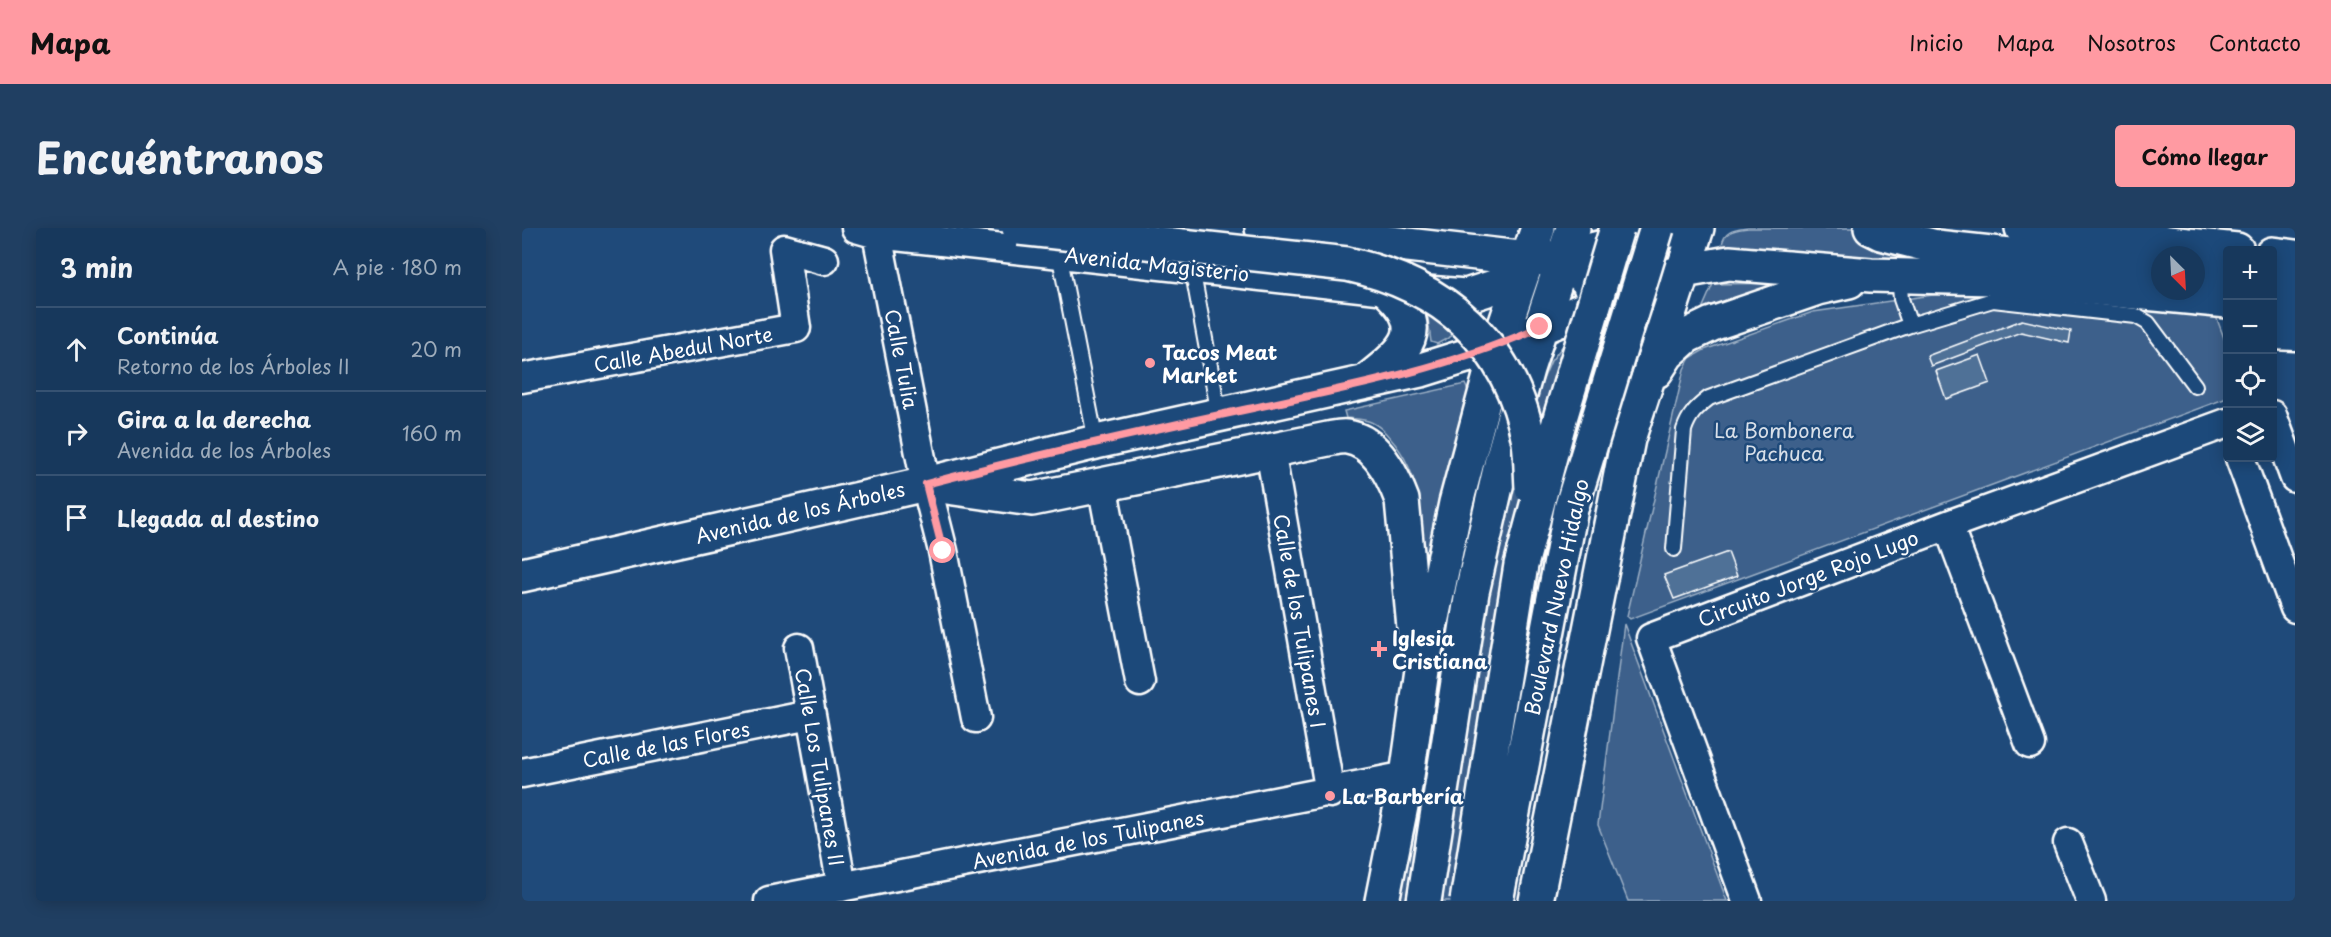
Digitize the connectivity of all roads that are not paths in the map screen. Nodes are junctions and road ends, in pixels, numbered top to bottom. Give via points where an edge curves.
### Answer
1 (1019, 228) edge
2 (1262, 228) edge
3 (1521, 228) edge
4 (1538, 228) edge
5 (1678, 228) edge
6 (1697, 228) edge
7 (1871, 228) edge
8 (2022, 228) edge
9 (867, 231) edge
10 (1636, 231) edge
11 (1568, 238) edge
12 (1440, 248) junction
13 (2223, 249) edge
14 (1059, 253) junction
15 (2277, 255) edge
16 (2295, 257) edge
17 (1528, 259) junction
18 (824, 260) dead end
19 (1192, 268) junction
20 (2151, 270) edge
21 (1683, 272) junction
22 (1885, 275) junction
23 (2205, 276) edge
24 (2223, 278) edge
25 (2277, 283) edge
26 (2295, 285) edge
27 (1387, 290) junction
28 (2223, 301) edge
29 (1597, 304) junction
30 (2277, 305) edge
31 (2295, 307) edge
32 (1911, 325) junction
33 (1540, 327) junction
34 (2277, 335) edge
35 (2295, 336) edge
36 (1498, 346) junction
37 (522, 378) edge
38 (1646, 384) junction
39 (1361, 385) junction
40 (2195, 386) dead end
41 (1219, 415) junction
42 (2223, 424) edge
43 (2277, 429) edge
44 (1628, 439) junction
45 (1096, 442) junction
46 (1270, 450) junction
47 (2241, 462) edge
48 (2295, 478) edge
49 (926, 484) junction
50 (1102, 484) junction
51 (1534, 513) junction
52 (1948, 525) junction
53 (1674, 549) dead end
54 (522, 575) edge
55 (2295, 608) edge
56 (799, 648) dead end
57 (1424, 656) junction
58 (1140, 682) dead end
59 (810, 715) junction
60 (976, 718) dead end
61 (2030, 744) dead end
62 (522, 773) edge
63 (1407, 776) junction
64 (1330, 793) junction
65 (2068, 843) dead end
66 (842, 887) junction
67 (769, 901) edge
68 (1382, 901) edge
69 (1424, 901) edge
70 (1467, 901) edge
71 (1496, 901) edge
72 (1536, 901) edge
73 (1747, 901) edge
74 (2091, 901) edge

1 - 51 main road, bridge via 1347,264 1417,287 1464,320 1484,339 1502,367 1529,443
2 - 12 main road
3 - 12 main road via 1496,242
4 - 17 main road
5 - 10 main road
6 - 21 main road, Boulevard Nuevo Hidalgo
7 - 20 main road via 1936,247
8 - 13 main road
9 - 14 street, Avenida Magisterio
9 - 49 street, Calle Tulia
10 - 11 main road
10 - 21 main road via 1643,251 1653,260
10 - 51 main road, Boulevard Nuevo Hidalgo, bridge via 1561,414
10 - 71 main road, Boulevard Nuevo Hidalgo, bridge via 1571,509
11 - 17 main road
11 - 29 main road
11 - 33 main road
12 - 17 main road
14 - 19 street, Avenida Magisterio
14 - 45 lane
15 - 16 main road
17 - 27 main road via 1503,284 1467,297
17 - 36 main road
18 - 37 street, Calle Abedul Norte via 784,249 796,328
19 - 27 street, Avenida Magisterio
19 - 41 lane
21 - 22 main road, Avenida de los Árboles via 1729,263
21 - 29 main road, Avenida de los Árboles
21 - 38 main road, Boulevard Nuevo Hidalgo
22 - 28 main road via 1991,278
22 - 32 lane via 1901,299
22 - 38 main road via 1818,288 1712,324 1687,336
23 - 24 main road
25 - 26 main road
27 - 39 main road via 1408,314 1406,344 1396,358
29 - 33 main road, Avenida de los Árboles
29 - 44 main road
30 - 31 main road
32 - 40 lane via 1993,300 2136,316 2148,323
32 - 53 lane via 1709,398 1695,409 1684,430
33 - 36 main road, Avenida de los Árboles
33 - 69 main road via 1502,460 1472,592
34 - 35 street
36 - 39 main road, Avenida de los Árboles
36 - 57 main road via 1456,503
38 - 44 main road, Boulevard Nuevo Hidalgo
39 - 41 main road, Avenida de los Árboles
41 - 45 main road, Avenida de los Árboles
42 - 52 street, Circuito Jorge Rojo Lugo
43 - 48 street
44 - 72 main road, Boulevard Nuevo Hidalgo
45 - 49 main road, Avenida de los Árboles
46 - 50 main road
46 - 57 main road via 1346,436 1373,450 1394,480 1402,500 1415,638
46 - 64 street, Calle de los Tulipanes I
47 - 55 street
49 - 50 main road via 1032,499
49 - 54 main road, Avenida de los Árboles
49 - 60 street, Calle Tulia
50 - 58 street
51 - 70 main road, Boulevard Nuevo Hidalgo, bridge via 1521,565
52 - 61 street
52 - 73 street, Circuito Jorge Rojo Lugo via 1651,639
56 - 59 street, Calle Los Tulipanes II
57 - 63 main road
59 - 62 street, Calle de las Flores
59 - 66 street, Calle Los Tulipanes II
63 - 64 street, Avenida de los Tulipanes
63 - 68 main road
64 - 66 street, Avenida de los Tulipanes
65 - 74 street
66 - 67 street, Avenida de los Tulipanes

